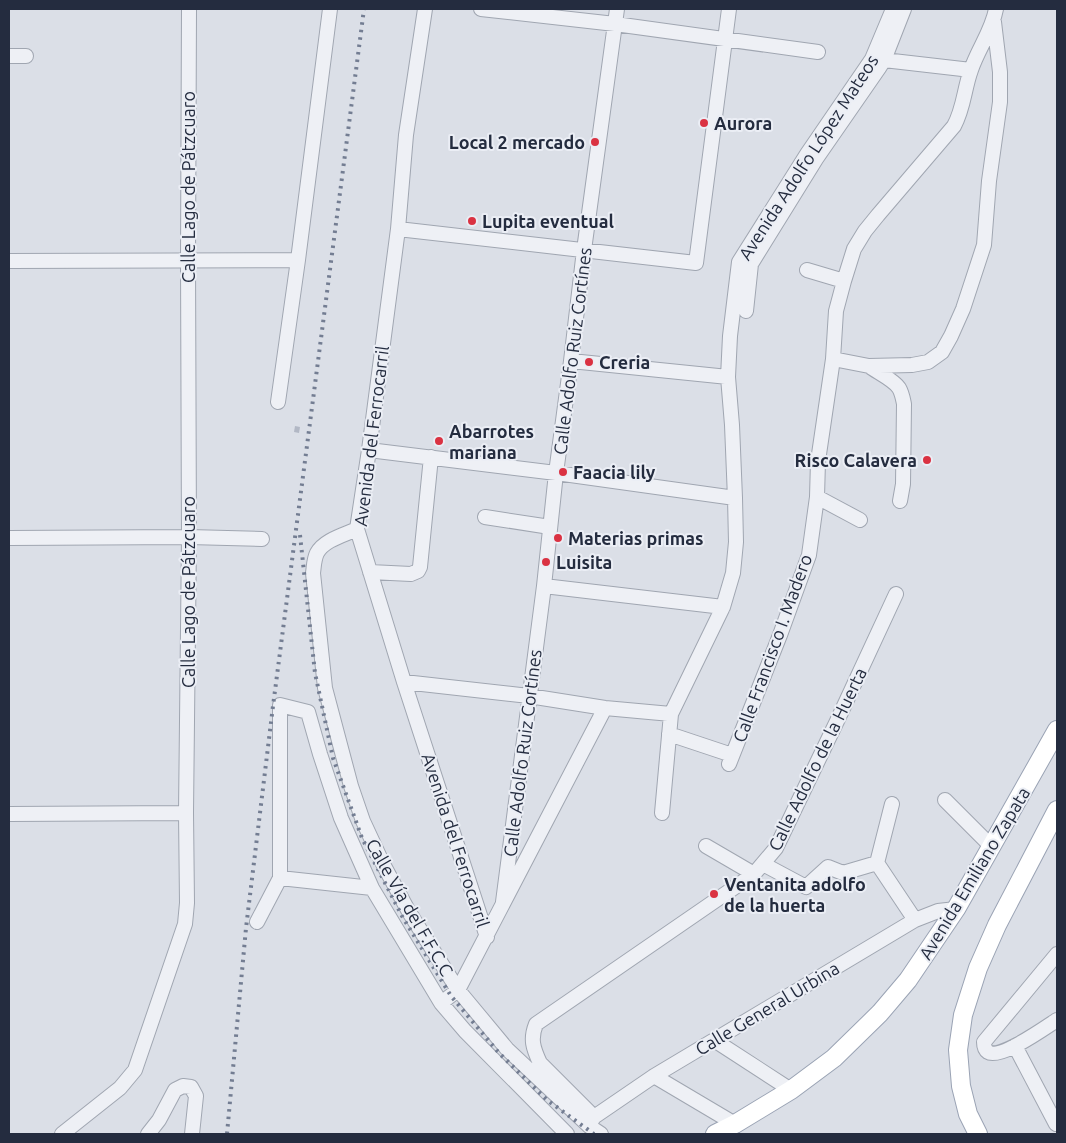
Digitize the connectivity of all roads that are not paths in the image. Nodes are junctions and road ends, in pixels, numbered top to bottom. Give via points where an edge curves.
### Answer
1 (189, 9) edge
2 (330, 9) edge
3 (425, 9) edge
4 (481, 9) edge
5 (617, 9) edge
6 (728, 9) edge
7 (893, 9) edge
8 (904, 9) edge
9 (1000, 9) edge
10 (995, 15) edge
11 (615, 24) junction
12 (725, 38) junction
13 (818, 52) dead end
14 (9, 56) edge
15 (26, 56) dead end
16 (884, 60) junction
17 (971, 70) junction
18 (997, 162) dead end
19 (398, 229) junction
20 (584, 250) junction
21 (298, 260) junction
22 (9, 261) edge
23 (188, 261) junction
24 (807, 270) dead end
25 (844, 281) junction
26 (746, 311) dead end
27 (833, 359) junction
28 (571, 361) junction
29 (869, 366) junction
30 (728, 376) junction
31 (278, 402) dead end
32 (369, 450) junction
33 (431, 457) junction
34 (556, 473) junction
35 (817, 497) junction
36 (735, 498) junction
37 (900, 501) dead end
38 (485, 517) dead end
39 (860, 520) dead end
40 (550, 527) junction
41 (357, 529) junction
42 (188, 536) junction
43 (9, 538) edge
44 (262, 539) dead end
45 (370, 572) junction
46 (544, 586) junction
47 (896, 594) dead end
48 (723, 607) junction
49 (404, 682) junction
50 (529, 696) junction
51 (606, 708) junction
52 (672, 714) junction
53 (1057, 730) edge
54 (669, 734) junction
55 (945, 800) dead end
56 (892, 804) dead end
57 (1057, 810) edge
58 (186, 813) junction
59 (662, 813) dead end
60 (9, 814) edge
61 (706, 846) dead end
62 (992, 847) junction
63 (877, 863) junction
64 (759, 869) junction
65 (280, 878) junction
66 (372, 888) junction
67 (503, 902) junction
68 (956, 910) junction
69 (915, 920) junction
70 (257, 922) dead end
71 (487, 937) junction
72 (1057, 954) edge
73 (458, 990) junction
74 (441, 1003) junction
75 (1057, 1020) edge
76 (714, 1040) junction
77 (1015, 1046) junction
78 (654, 1076) junction
79 (791, 1090) junction
80 (592, 1121) junction
81 (735, 1124) junction
82 (1056, 1124) dead end
83 (62, 1134) edge
84 (148, 1134) edge
85 (192, 1134) edge
86 (567, 1134) edge
87 (601, 1134) edge
88 (715, 1134) edge
89 (978, 1134) edge

1 - 23 street, Calle Lago de Pátzcuaro
2 - 21 street
3 - 19 street, Avenida del Ferrocarril via 406,135
4 - 11 street
5 - 11 street, Calle Adolfo Ruiz Cortínes
6 - 12 street
7 - 30 street, Avenida Adolfo López Mateos via 872,59 739,262
8 - 16 street
9 - 18 street via 1006,70
10 - 17 street, Calle Francisco I. Madero
10 - 29 street via 1000,102 984,245 963,309 942,352 928,362
11 - 12 street
11 - 20 street, Calle Adolfo Ruiz Cortínes
12 - 13 street
12 - 20 street via 696,263
14 - 15 street
16 - 17 street
16 - 26 street via 751,264
17 - 25 street, Calle Francisco I. Madero via 960,115 954,126 865,231 854,249
19 - 20 street
19 - 32 street, Avenida del Ferrocarril
20 - 28 street, Calle Adolfo Ruiz Cortínes
21 - 23 street
21 - 31 street
22 - 23 street
23 - 42 street, Calle Lago de Pátzcuaro
24 - 25 street
25 - 27 street, Calle Francisco I. Madero via 836,311
27 - 29 street
27 - 35 street, Calle Francisco I. Madero via 818,461
28 - 30 street
28 - 34 street, Calle Adolfo Ruiz Cortínes
29 - 37 street via 893,382 902,395 903,484
30 - 36 street, Avenida Adolfo López Mateos
32 - 33 street
32 - 41 street, Avenida del Ferrocarril
33 - 34 street
33 - 45 street via 420,567 411,574
34 - 36 street
34 - 40 street, Calle Adolfo Ruiz Cortínes
35 - 39 street
35 - 54 street, Calle Francisco I. Madero via 809,555 730,759
36 - 48 street, Avenida Adolfo López Mateos via 733,573
38 - 40 street
40 - 46 street, Calle Adolfo Ruiz Cortínes
41 - 45 street, Avenida del Ferrocarril
41 - 73 street, Calle Vía del F.F.C.C via 324,545 314,561 325,688 363,821 396,888
42 - 43 street
42 - 44 street
42 - 58 street, Calle Lago de Pátzcuaro
45 - 49 street, Avenida del Ferrocarril
46 - 48 street
46 - 50 street, Calle Adolfo Ruiz Cortínes
47 - 64 street, Calle Adolfo de la Huerta via 776,848
48 - 52 street, Avenida Adolfo López Mateos
49 - 50 street
49 - 71 street, Avenida del Ferrocarril
50 - 51 street
50 - 67 street, Calle Adolfo Ruiz Cortínes
51 - 52 street
51 - 67 street
52 - 54 street, Avenida Adolfo López Mateos
53 - 62 main road, Avenida Emiliano Zapata
54 - 59 street, Avenida Adolfo López Mateos
55 - 62 street
56 - 63 street
57 - 89 main road via 997,925 978,968 963,1015 958,1050 961,1086 968,1114
58 - 60 street
58 - 83 street, Calle Lago de Pátzcuaro via 185,924 135,1070 120,1088
61 - 64 street
62 - 68 main road, Avenida Emiliano Zapata
63 - 64 street via 843,873 828,867 806,887
63 - 69 street
64 - 80 street, Calle Adolfo de la Huerta via 536,1024 533,1044 540,1062
65 - 66 street
65 - 66 street, Calle Vía del F.F.C.C via 280,705 308,712 341,818
65 - 70 street
66 - 74 street, Calle Vía del F.F.C.C
67 - 71 street
68 - 69 street, Calle General Urbina via 938,911
68 - 79 main road, Avenida Emiliano Zapata via 908,980 880,1013 834,1058
69 - 76 street, Calle General Urbina
71 - 73 street
72 - 77 street via 984,1042 986,1051 994,1054
73 - 74 street
73 - 80 street, Calle Vía del F.F.C.C via 507,1049
74 - 86 street, Calle Vía del F.F.C.C
75 - 77 street
76 - 78 street, Calle General Urbina
76 - 79 street
77 - 82 street
78 - 80 street, Calle General Urbina
78 - 81 street
79 - 81 main road, Avenida Emiliano Zapata
80 - 87 street, Calle Vía del F.F.C.C
81 - 88 main road, Avenida Emiliano Zapata
84 - 85 street via 175,1090 183,1086 191,1087 196,1096

